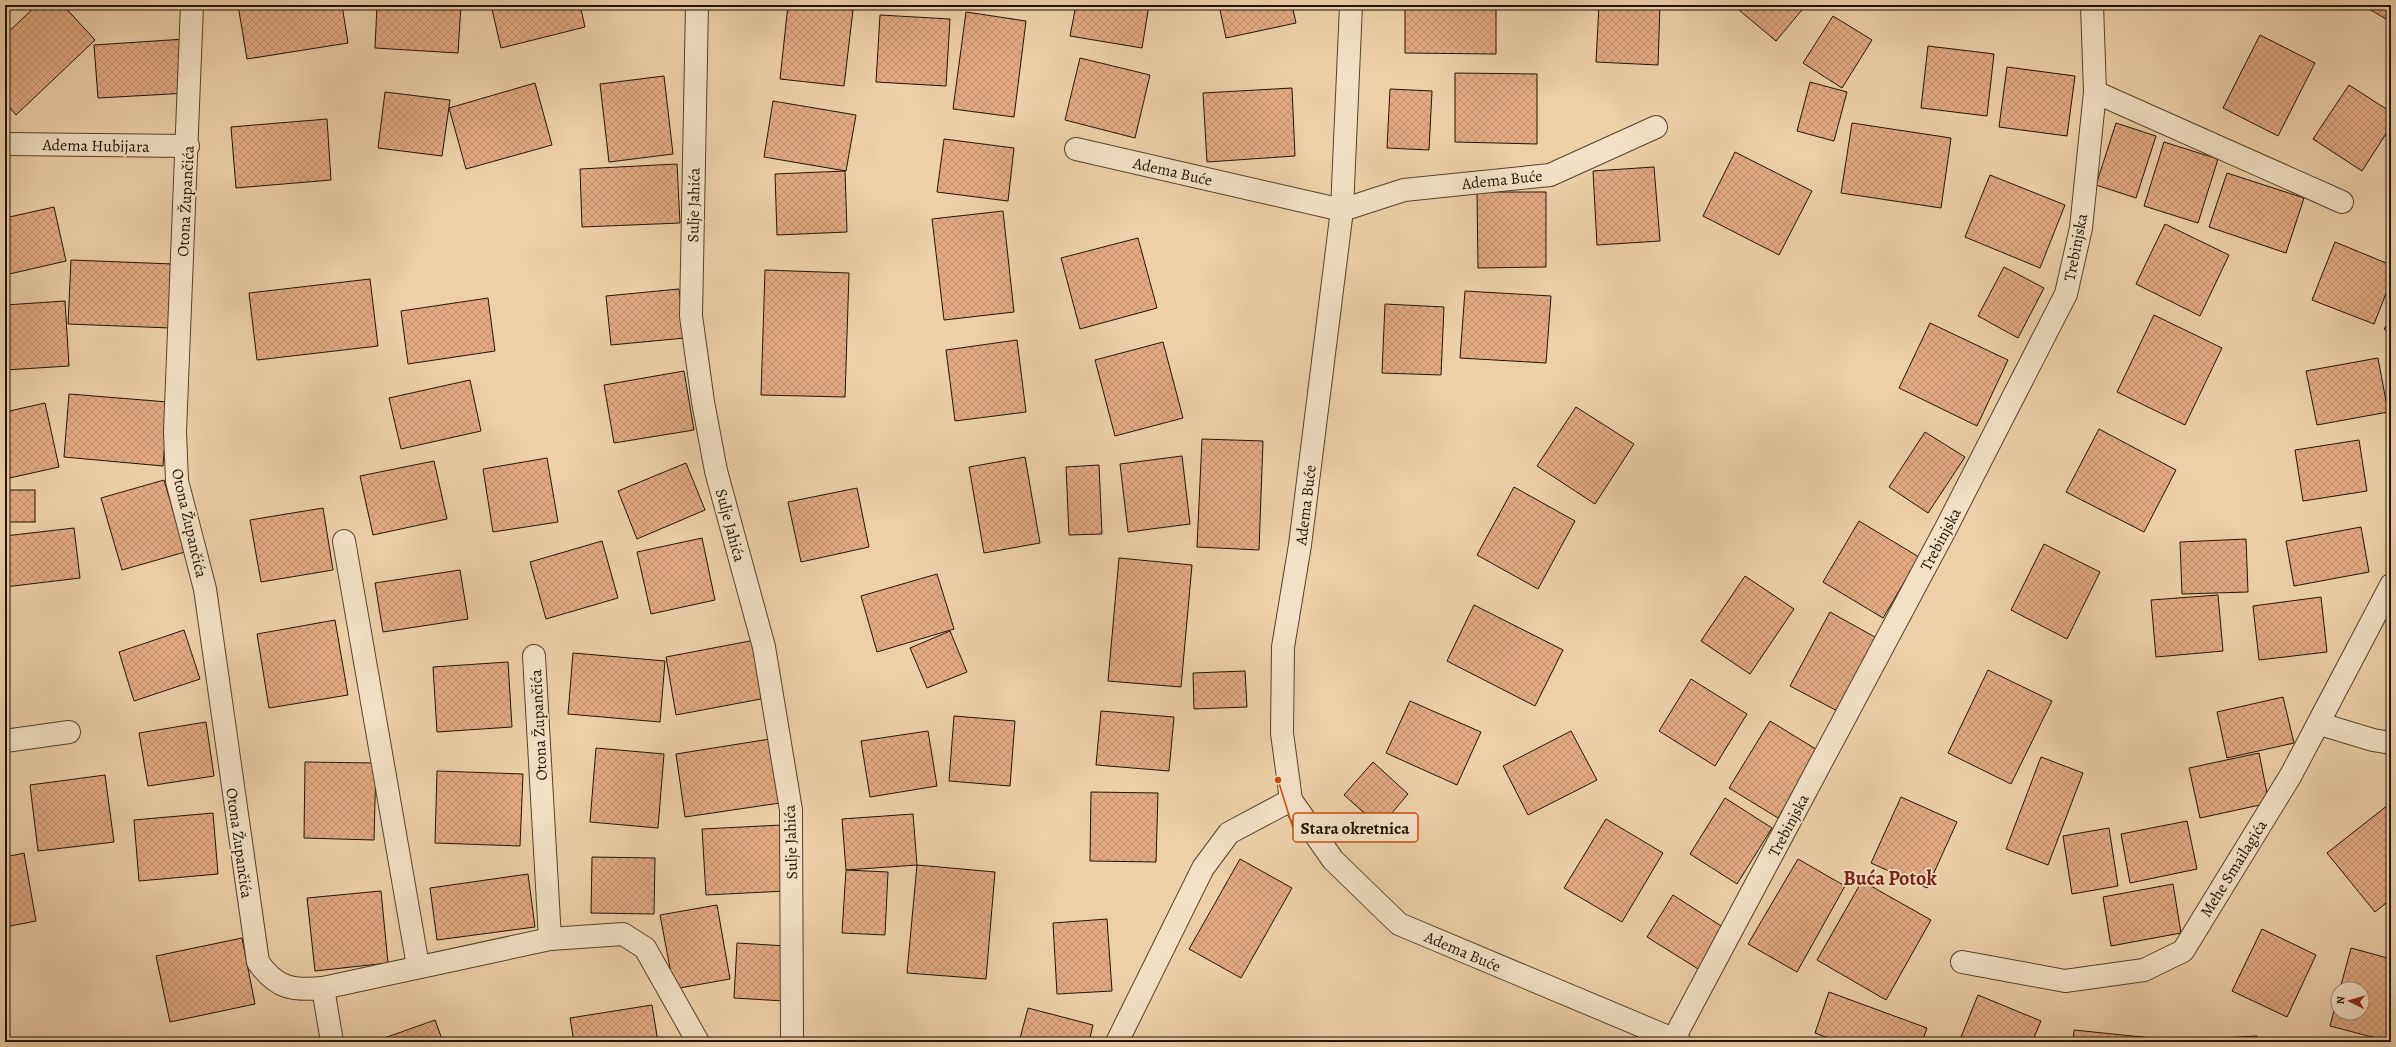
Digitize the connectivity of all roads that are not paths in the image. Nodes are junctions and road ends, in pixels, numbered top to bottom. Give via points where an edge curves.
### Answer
1 (192, 5) edge
2 (697, 5) edge
3 (1352, 5) edge
4 (2092, 5) edge
5 (2095, 92) junction
6 (1656, 127) dead end
7 (5, 144) edge
8 (188, 146) junction
9 (1076, 149) dead end
10 (2342, 202) dead end
11 (1342, 210) junction
12 (344, 541) dead end
13 (2391, 585) edge
14 (534, 656) dead end
15 (2320, 724) junction
16 (69, 732) dead end
17 (5, 741) edge
18 (2391, 743) edge
19 (1291, 800) junction
20 (550, 939) junction
21 (1962, 962) dead end
22 (418, 966) junction
23 (323, 988) junction
24 (1676, 1041) edge
25 (332, 1042) edge
26 (698, 1042) edge
27 (792, 1042) edge
28 (1118, 1042) edge

1 - 8 street, Otona Župančića
2 - 27 street, Sulje Jahića via 691,316 716,471 764,647 791,810
3 - 11 street, Adema Buće
4 - 5 street, Trebinjska
5 - 10 street
5 - 24 street, Trebinjska via 2081,228 2066,294
6 - 11 street, Adema Buće via 1550,175 1404,190
7 - 8 street, Adema Hubijara
8 - 23 street, Otona Župančića via 174,432 177,481 205,589 258,962 268,977 285,986 303,990
9 - 11 street, Adema Buće
11 - 19 street, Adema Buće via 1300,545 1283,647 1282,733
12 - 22 street
13 - 15 street, Mehe Smailagića
14 - 20 street, Otona Župančića
15 - 18 street
15 - 21 street, Mehe Smailagića via 2183,951 2144,970 2065,981
16 - 17 street
19 - 24 street, Adema Buće via 1333,860 1400,924
19 - 28 street via 1229,833 1203,868
20 - 22 street, Otona Župančića
20 - 26 street, Otona Župančića via 623,934 645,948
22 - 23 street, Otona Župančića
23 - 25 street

